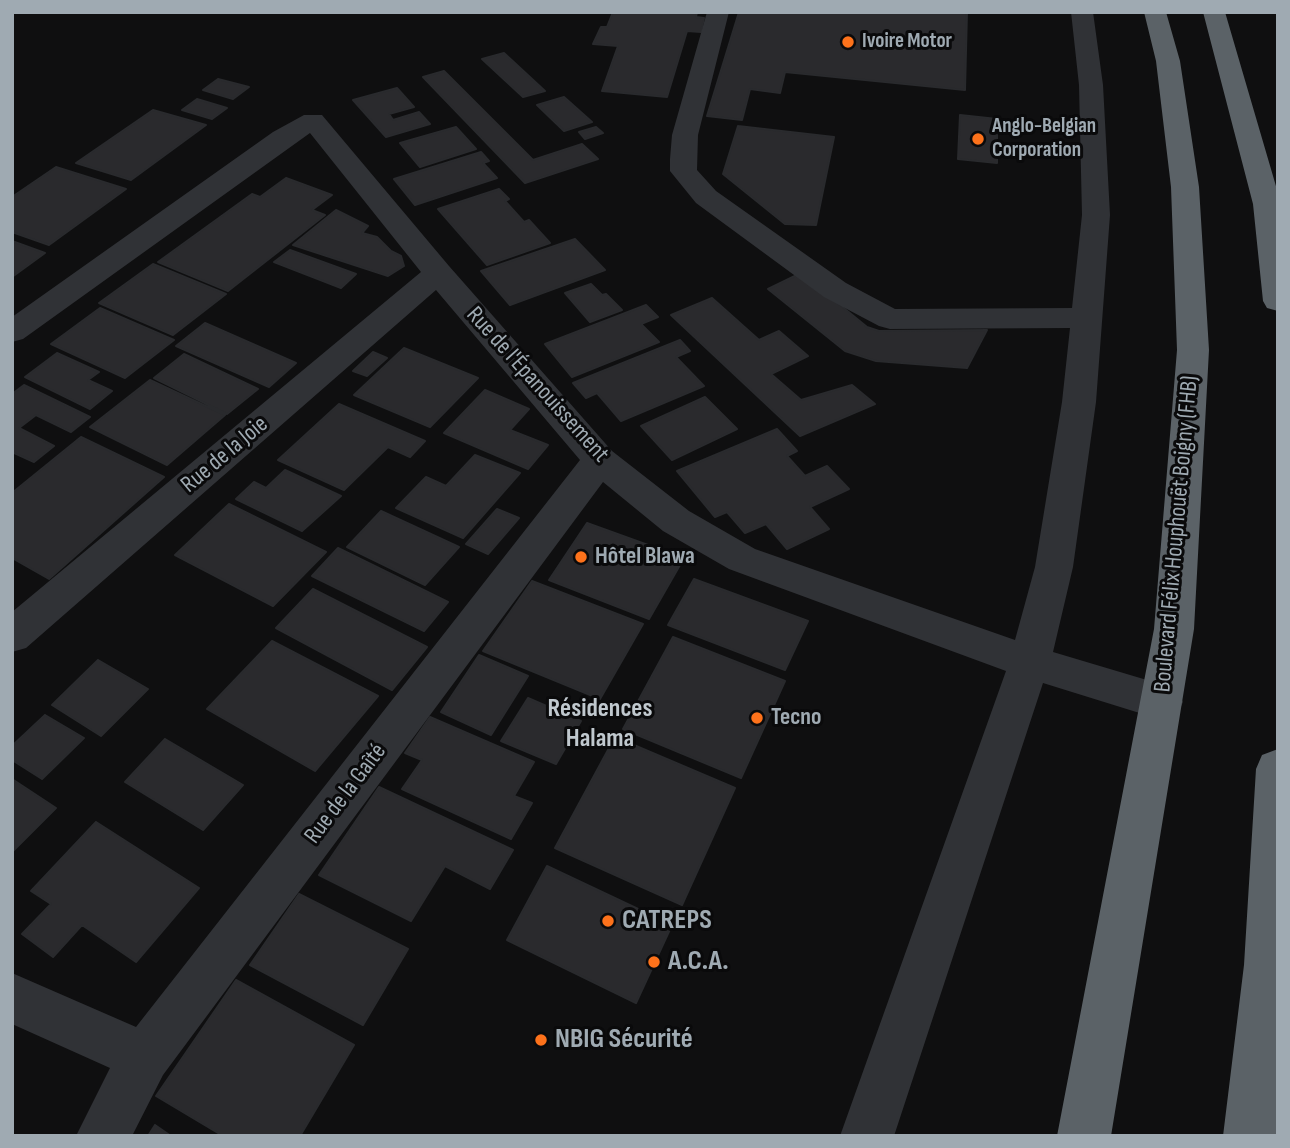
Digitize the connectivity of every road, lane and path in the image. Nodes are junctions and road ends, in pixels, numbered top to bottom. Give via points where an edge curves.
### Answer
1 (718, 12) edge
2 (1082, 12) edge
3 (1155, 12) edge
4 (1214, 12) edge
5 (438, 273) junction
6 (1278, 301) edge
7 (1086, 318) junction
8 (12, 332) edge
9 (600, 460) junction
10 (12, 636) edge
11 (1030, 662) junction
12 (1162, 702) junction
13 (1278, 769) edge
14 (12, 998) edge
15 (145, 1057) junction
16 (103, 1136) edge
17 (867, 1136) edge
18 (1084, 1136) edge
19 (1250, 1136) edge

1 - 7 street via 685,135 683,159 684,171 706,197 835,290 890,319
2 - 7 street via 1091,85 1096,215
3 - 12 highway, Boulevard Félix Houphouët Boigny (FHB) via 1168,61 1185,187 1193,350 1174,629
4 - 6 highway via 1267,204
5 - 8 street, Rue de l'Épanouissement via 313,120
5 - 9 street, Rue de l'Épanouissement
5 - 10 street, Rue de la Joie
7 - 11 street via 1079,402 1054,567
9 - 11 street, Rue de l'Épanouissement via 676,521 742,559
9 - 15 street, Rue de la Gaîté
11 - 12 street, Rue de l'Épanouissement
11 - 17 street
12 - 18 highway, Boulevard Félix Houphouët Boigny (FHB)
13 - 19 highway via 1269,965
14 - 15 street
15 - 16 street, Rue de la Gaîté

